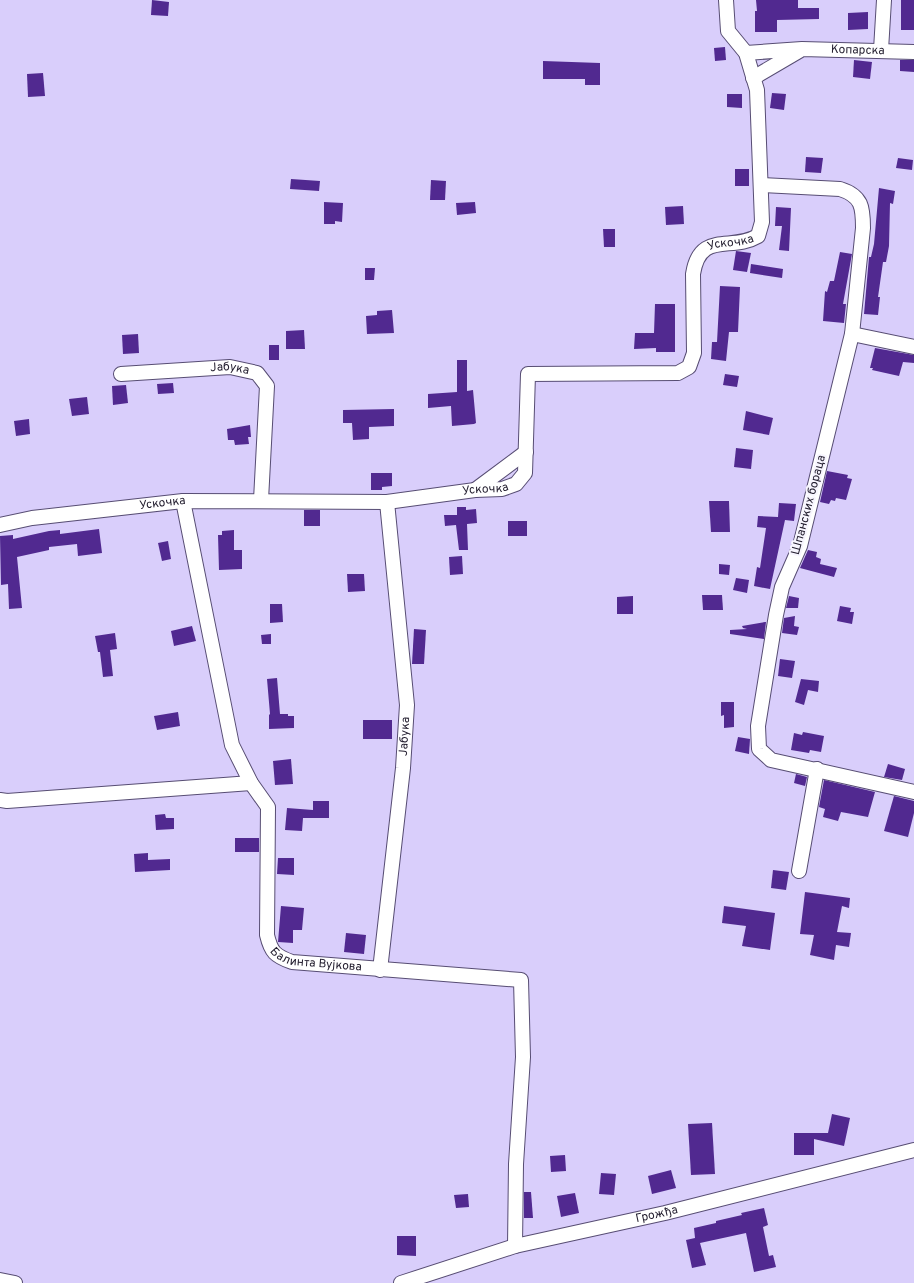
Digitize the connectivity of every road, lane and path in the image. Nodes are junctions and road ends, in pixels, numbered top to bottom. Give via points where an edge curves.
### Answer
1 (726, 0) edge
2 (884, 0) edge
3 (802, 49) junction
4 (881, 50) junction
5 (914, 52) edge
6 (746, 53) junction
7 (753, 78) junction
8 (761, 185) junction
9 (852, 334) junction
10 (914, 347) edge
11 (120, 374) dead end
12 (526, 452) junction
13 (475, 490) junction
14 (262, 500) junction
15 (183, 501) junction
16 (387, 502) junction
17 (0, 526) edge
18 (817, 769) junction
19 (251, 784) junction
20 (914, 792) edge
21 (0, 800) edge
22 (799, 871) dead end
23 (380, 970) junction
24 (914, 1150) edge
25 (515, 1246) junction
26 (0, 1280) edge
27 (15, 1283) edge
28 (401, 1283) edge

1 - 6 street, Ускочка via 728,31
2 - 4 street
3 - 4 street, Копарска
3 - 6 street, Копарска
3 - 7 street
4 - 5 street, Копарска
6 - 7 street, Ускочка
7 - 8 street, Ускочка via 757,90
8 - 9 street, Шпанских бораца via 840,189 857,198 862,208 863,228
8 - 12 street, Ускочка via 762,222 758,236 750,241 709,246 700,252 695,261 694,353 689,367 678,373 528,374
9 - 10 street
9 - 18 street, Шпанских бораца via 800,546 782,587 758,726 759,749 771,760
11 - 14 street, Јабука via 230,367 257,373 266,386
12 - 13 street
12 - 13 street, Ускочка via 525,473 516,484 502,489
13 - 16 street, Ускочка
14 - 15 street, Ускочка
14 - 16 street, Ускочка
15 - 17 street, Ускочка via 32,518
15 - 19 street, Балинта Вујкова via 232,745
16 - 23 street, Јабука via 407,705 403,768
18 - 20 street, Шпанских бораца
18 - 22 street
19 - 21 street
19 - 23 street, Балинта Вујкова via 268,807 266,935 270,948 279,958 292,962
23 - 25 street, Балинта Вујкова via 521,980 523,1057 516,1164
24 - 25 street, Грожђа via 665,1213
25 - 28 street, Грожђа
26 - 27 street

